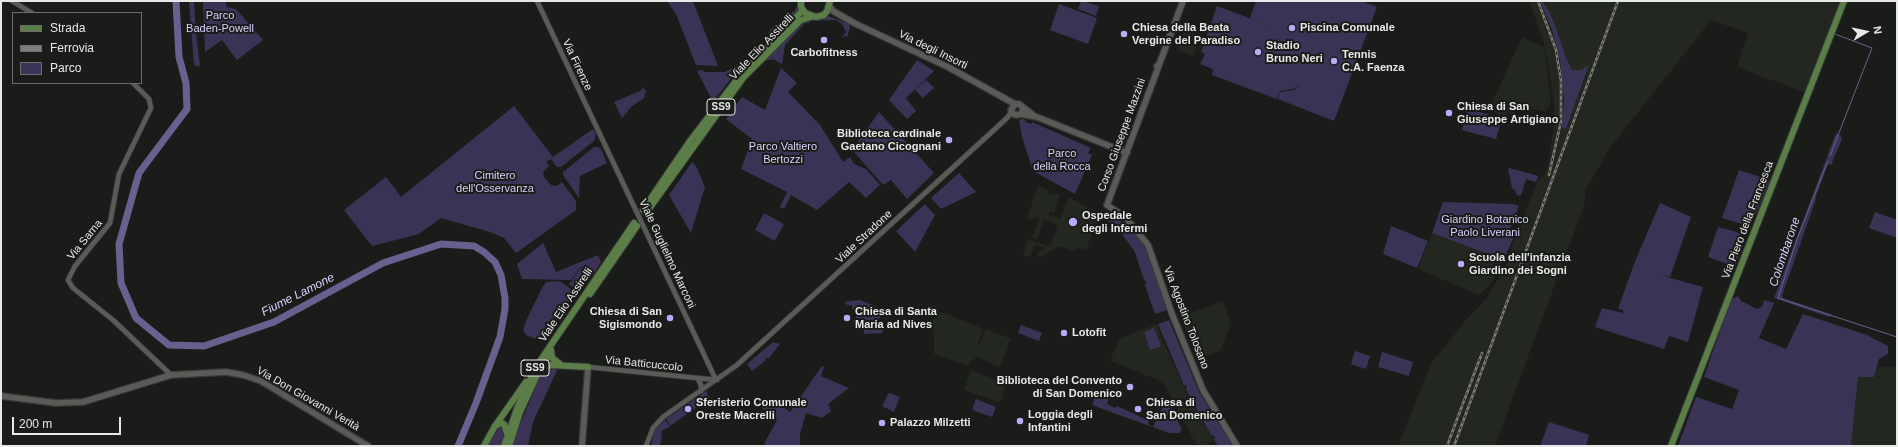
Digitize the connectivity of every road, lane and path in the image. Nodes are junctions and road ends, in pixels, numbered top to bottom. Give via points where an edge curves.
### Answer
1 (12, 1) edge
2 (537, 1) edge
3 (801, 1) edge
4 (1183, 1) edge
5 (1844, 1) edge
6 (830, 4) edge
7 (803, 10) junction
8 (30, 12) edge
9 (824, 15) junction
10 (811, 17) junction
11 (849, 20) junction
12 (134, 84) edge
13 (1016, 110) junction
14 (601, 137) joint
15 (1127, 153) junction
16 (1107, 205) joint
17 (551, 350) junction
18 (560, 364) junction
19 (536, 367) junction
20 (588, 367) junction
21 (171, 375) junction
22 (537, 375) junction
23 (698, 379) junction
24 (716, 380) junction
25 (701, 391) junction
26 (1, 396) edge
27 (495, 426) junction
28 (508, 434) junction
29 (368, 446) edge
30 (484, 446) edge
31 (504, 446) edge
32 (509, 446) edge
33 (582, 446) edge
34 (646, 446) edge
35 (1237, 446) edge
36 (1671, 446) edge

1 - 8 street
2 - 14 street, Via Firenze
3 - 7 main road
4 - 15 main road, Corso Giuseppe Mazzini
5 - 36 main road, Via Piero della Francesca
6 - 9 main road
6 - 11 main road, Via degli Insorti via 833,11
7 - 10 main road
7 - 10 main road, Viale Elio Assirelli / SS9 via 759,54 721,98 645,211 743,78 801,20
9 - 10 main road, SS9
9 - 11 main road, Via degli Insorti
11 - 13 main road, Via degli Insorti via 1007,98
12 - 21 street, Via Sarna via 149,99 150,111 119,174 110,223 75,266 68,280 73,288 113,320
13 - 15 main road
13 - 24 street, Viale Stradone via 726,376
14 - 24 street, Viale Guglielmo Marconi
15 - 16 main road, Corso Giuseppe Mazzini
16 - 35 main road, Via Agostino Tolosano via 1125,217 1148,245 1173,318 1200,384
17 - 18 main road via 552,358
17 - 19 main road, Viale Elio Assirelli / SS9 via 635,225
17 - 22 main road, Viale Elio Assirelli / SS9
18 - 20 main road
18 - 22 main road via 545,366
19 - 27 main road
19 - 28 main road, Viale Elio Assirelli / SS9
20 - 23 street, Via Batticuccolo
20 - 33 main road
21 - 26 main road, Via Don Giovanni Verità via 83,402 56,403
21 - 29 main road, Via Don Giovanni Verità via 226,372 258,380
22 - 32 main road, Viale Elio Assirelli / SS9 via 520,412
23 - 24 street, Via Batticuccolo
23 - 25 street via 702,385
24 - 25 street, Viale Stradone
25 - 34 street, Viale Stradone via 663,417 653,428
27 - 28 main road via 504,424 507,426
27 - 30 main road
28 - 31 main road, Viale Elio Assirelli / SS9

